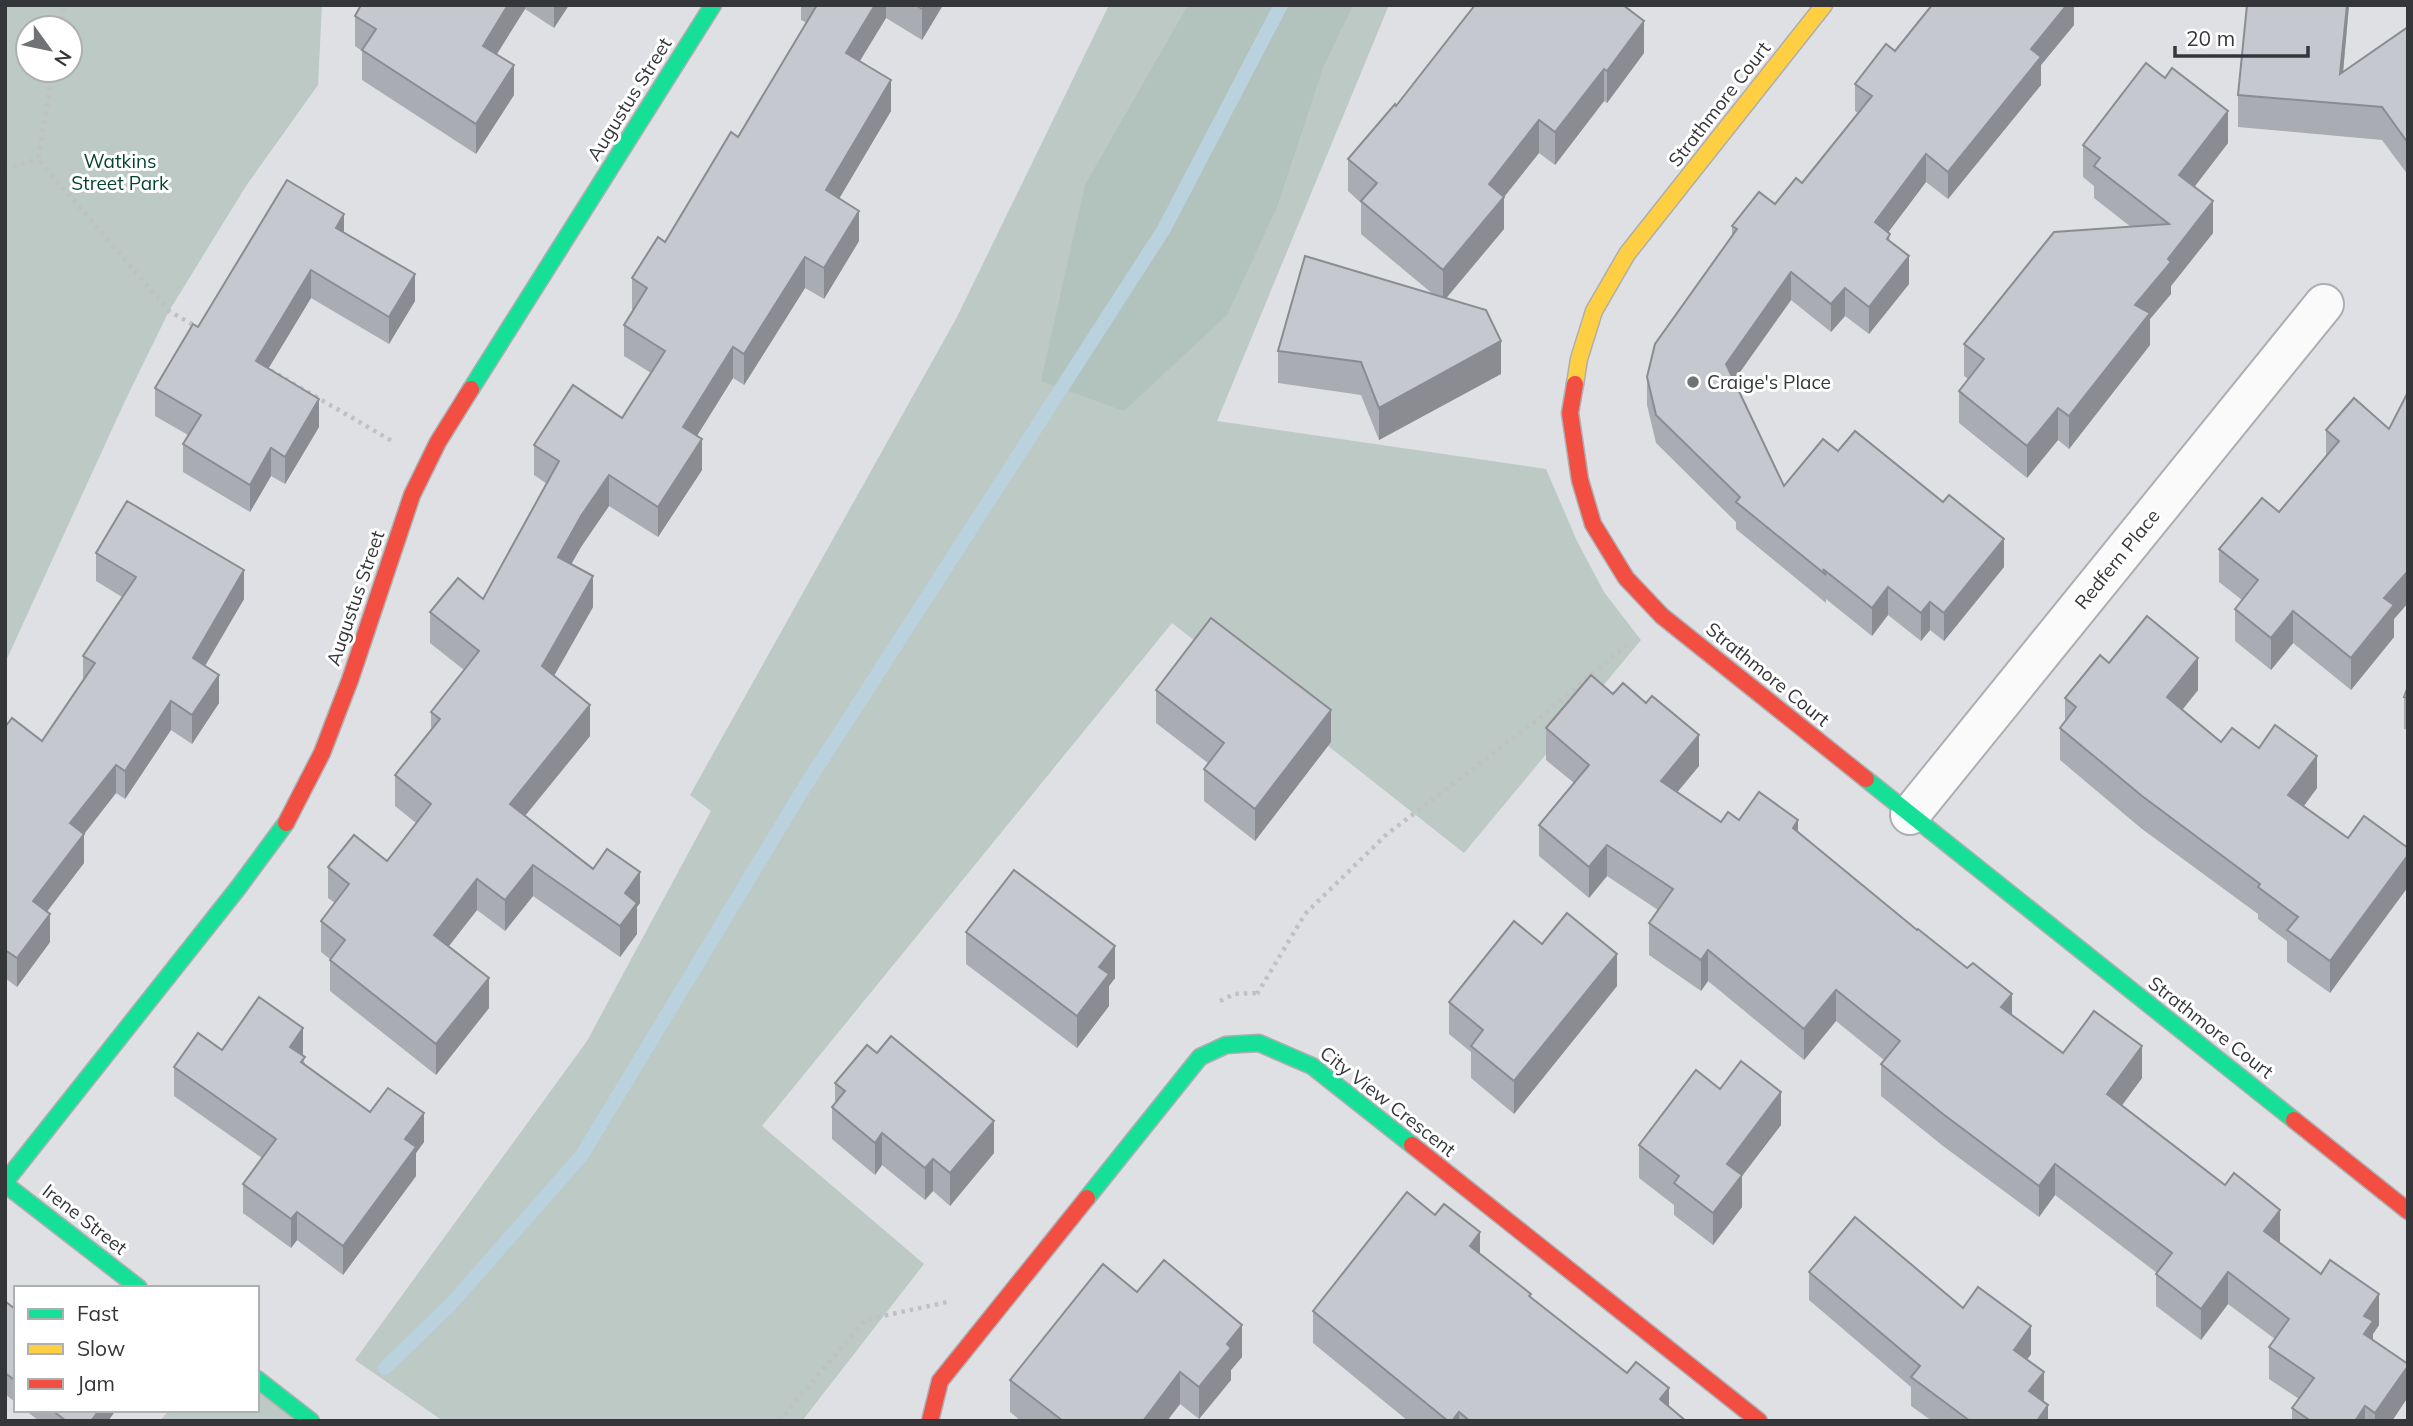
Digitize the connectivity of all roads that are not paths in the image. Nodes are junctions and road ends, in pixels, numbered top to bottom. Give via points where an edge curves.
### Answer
1 (713, 5) edge
2 (1824, 5) edge
3 (2324, 304) dead end
4 (1910, 815) junction
5 (5, 1183) edge
6 (2408, 1211) edge
7 (136, 1286) edge
8 (259, 1381) edge
9 (311, 1421) edge
10 (930, 1421) edge
11 (1759, 1421) edge

1 - 5 street, Augustus Street via 428,462 412,495 327,741 286,823
2 - 4 street, Strathmore Court via 1627,254 1594,311 1579,359 1570,413 1580,480 1593,524 1626,578 1662,616
3 - 4 street, Redfern Place
4 - 6 street, Strathmore Court
5 - 7 street, Irene Street
8 - 9 street
10 - 11 street, City View Crescent via 940,1381 1200,1057 1226,1045 1259,1043 1312,1066

